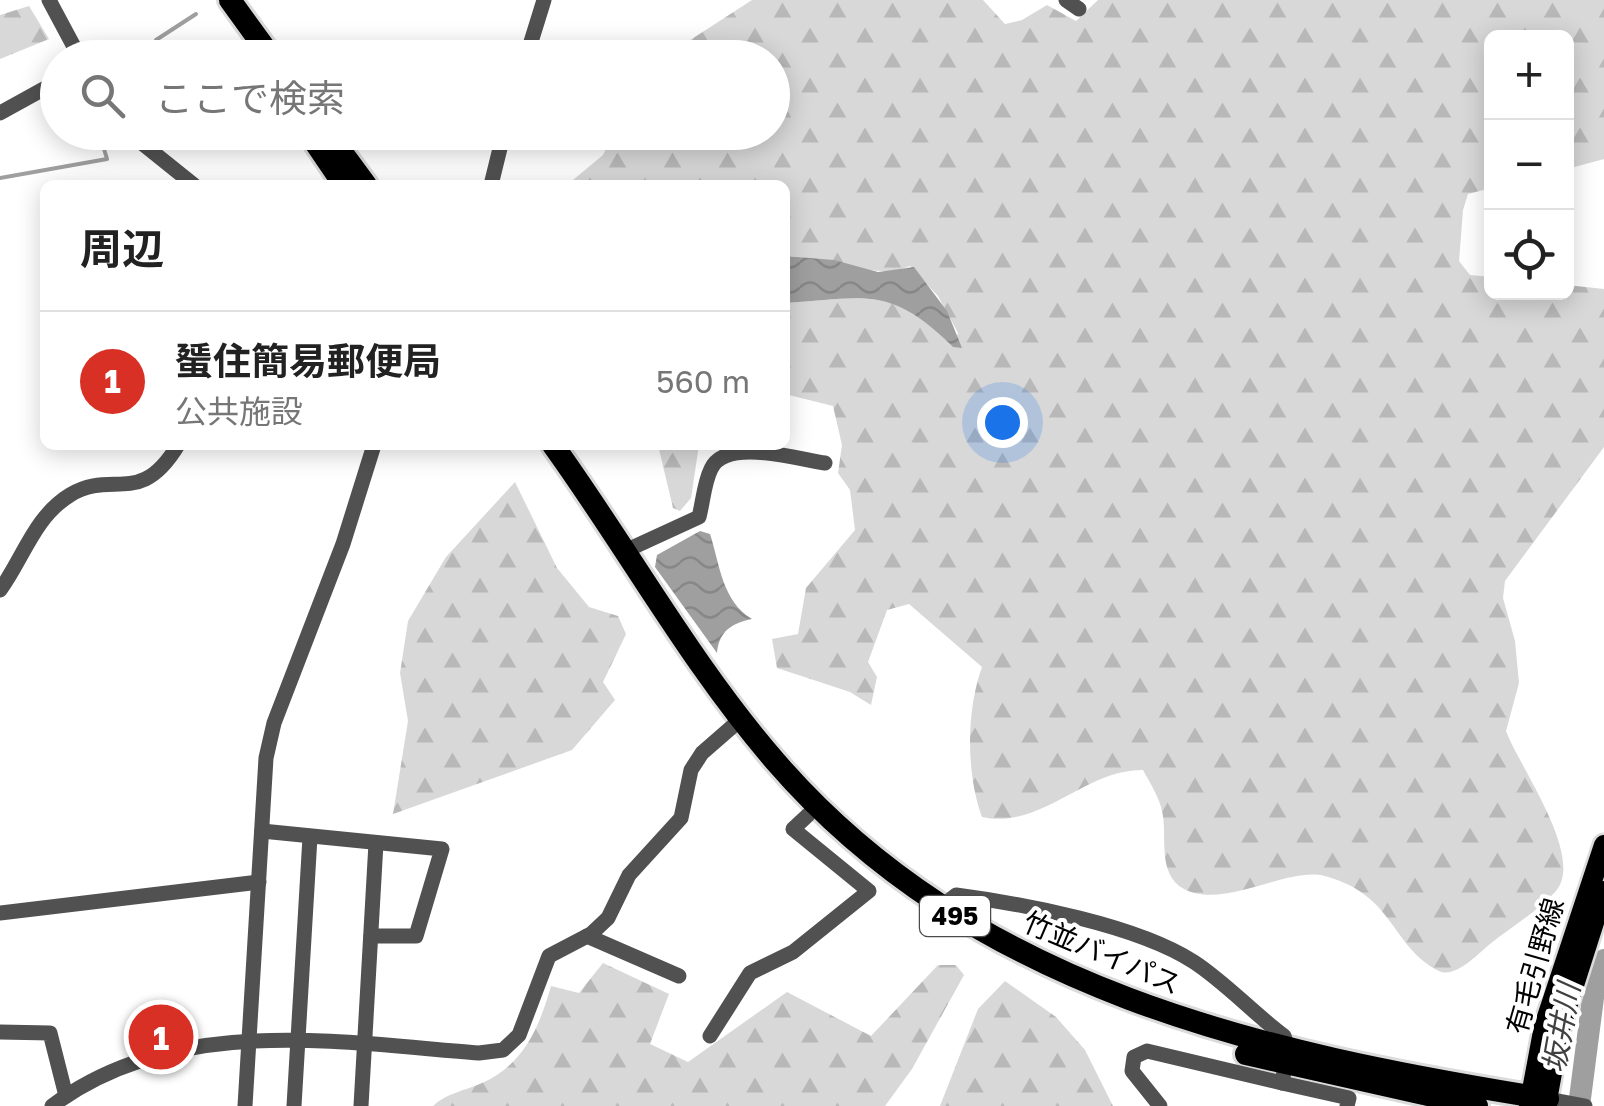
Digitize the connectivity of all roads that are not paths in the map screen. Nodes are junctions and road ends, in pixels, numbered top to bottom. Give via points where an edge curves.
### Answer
1 (49, 0) edge
2 (212, 0) edge
3 (230, 0) edge
4 (544, 0) edge
5 (70, 40) edge
6 (241, 40) edge
7 (259, 40) edge
8 (532, 40) edge
9 (40, 91) edge
10 (0, 113) edge
11 (150, 150) edge
12 (320, 150) edge
13 (340, 150) edge
14 (499, 150) edge
15 (188, 180) edge
16 (341, 180) edge
17 (362, 180) edge
18 (491, 180) edge
19 (175, 450) edge
20 (372, 450) edge
21 (538, 450) edge
22 (556, 450) edge
23 (825, 463) dead end
24 (625, 551) junction
25 (0, 590) edge
26 (736, 723) junction
27 (808, 815) junction
28 (262, 831) junction
29 (310, 837) junction
30 (376, 843) junction
31 (1604, 845) edge
32 (259, 882) junction
33 (1604, 891) edge
34 (942, 907) junction
35 (0, 914) edge
36 (371, 936) junction
37 (587, 936) junction
38 (679, 976) dead end
39 (0, 1032) edge
40 (710, 1036) dead end
41 (248, 1039) junction
42 (298, 1041) junction
43 (366, 1044) junction
44 (1285, 1065) junction
45 (66, 1096) junction
46 (1538, 1102) edge
47 (1578, 1105) edge
48 (52, 1106) edge
49 (245, 1106) edge
50 (294, 1106) edge
51 (361, 1106) edge
52 (1160, 1106) edge
53 (1348, 1106) edge
54 (1477, 1106) edge

1 - 5 street
2 - 6 highway
3 - 7 highway
4 - 8 street
9 - 10 street
11 - 15 street
12 - 16 highway
13 - 17 highway
14 - 18 street
19 - 25 street via 141,484 73,493 54,508
20 - 28 street via 274,723 260,800
21 - 26 highway, 竹並バイパス / 495
22 - 24 highway, 竹並バイパス / 495
23 - 24 street via 738,450 721,457 711,466 699,516
24 - 26 highway, 竹並バイパス / 495
26 - 27 highway, 竹並バイパス / 495
26 - 34 highway, 竹並バイパス / 495 via 817,804
26 - 37 street via 702,752 691,770 681,818 629,875 608,918
27 - 40 street via 793,829 869,890 794,952 750,973
27 - 44 highway, 竹並バイパス / 495 via 880,878 978,947 1119,1011
28 - 29 street
28 - 32 street
29 - 30 street
29 - 42 street
30 - 36 street
30 - 36 street via 442,849 416,936
31 - 46 main road, 有毛引野線 via 1572,934
32 - 35 street
32 - 41 street
33 - 46 main road, 有毛引野線
34 - 44 highway, 竹並バイパス / 495 via 1029,957
34 - 44 street via 956,895 1008,902 1160,946 1194,962 1284,1036
36 - 43 street
37 - 38 street
37 - 43 street via 550,956 519,1035 503,1050
39 - 45 street via 50,1033
41 - 42 street
41 - 45 street via 164,1053
41 - 49 street
42 - 43 street
42 - 50 street
43 - 51 street
44 - 46 highway, 竹並バイパス / 495
44 - 52 street via 1147,1051 1134,1056 1132,1070
44 - 53 street via 1349,1098
44 - 54 highway, 竹並バイパス / 495
45 - 48 street
46 - 47 street

